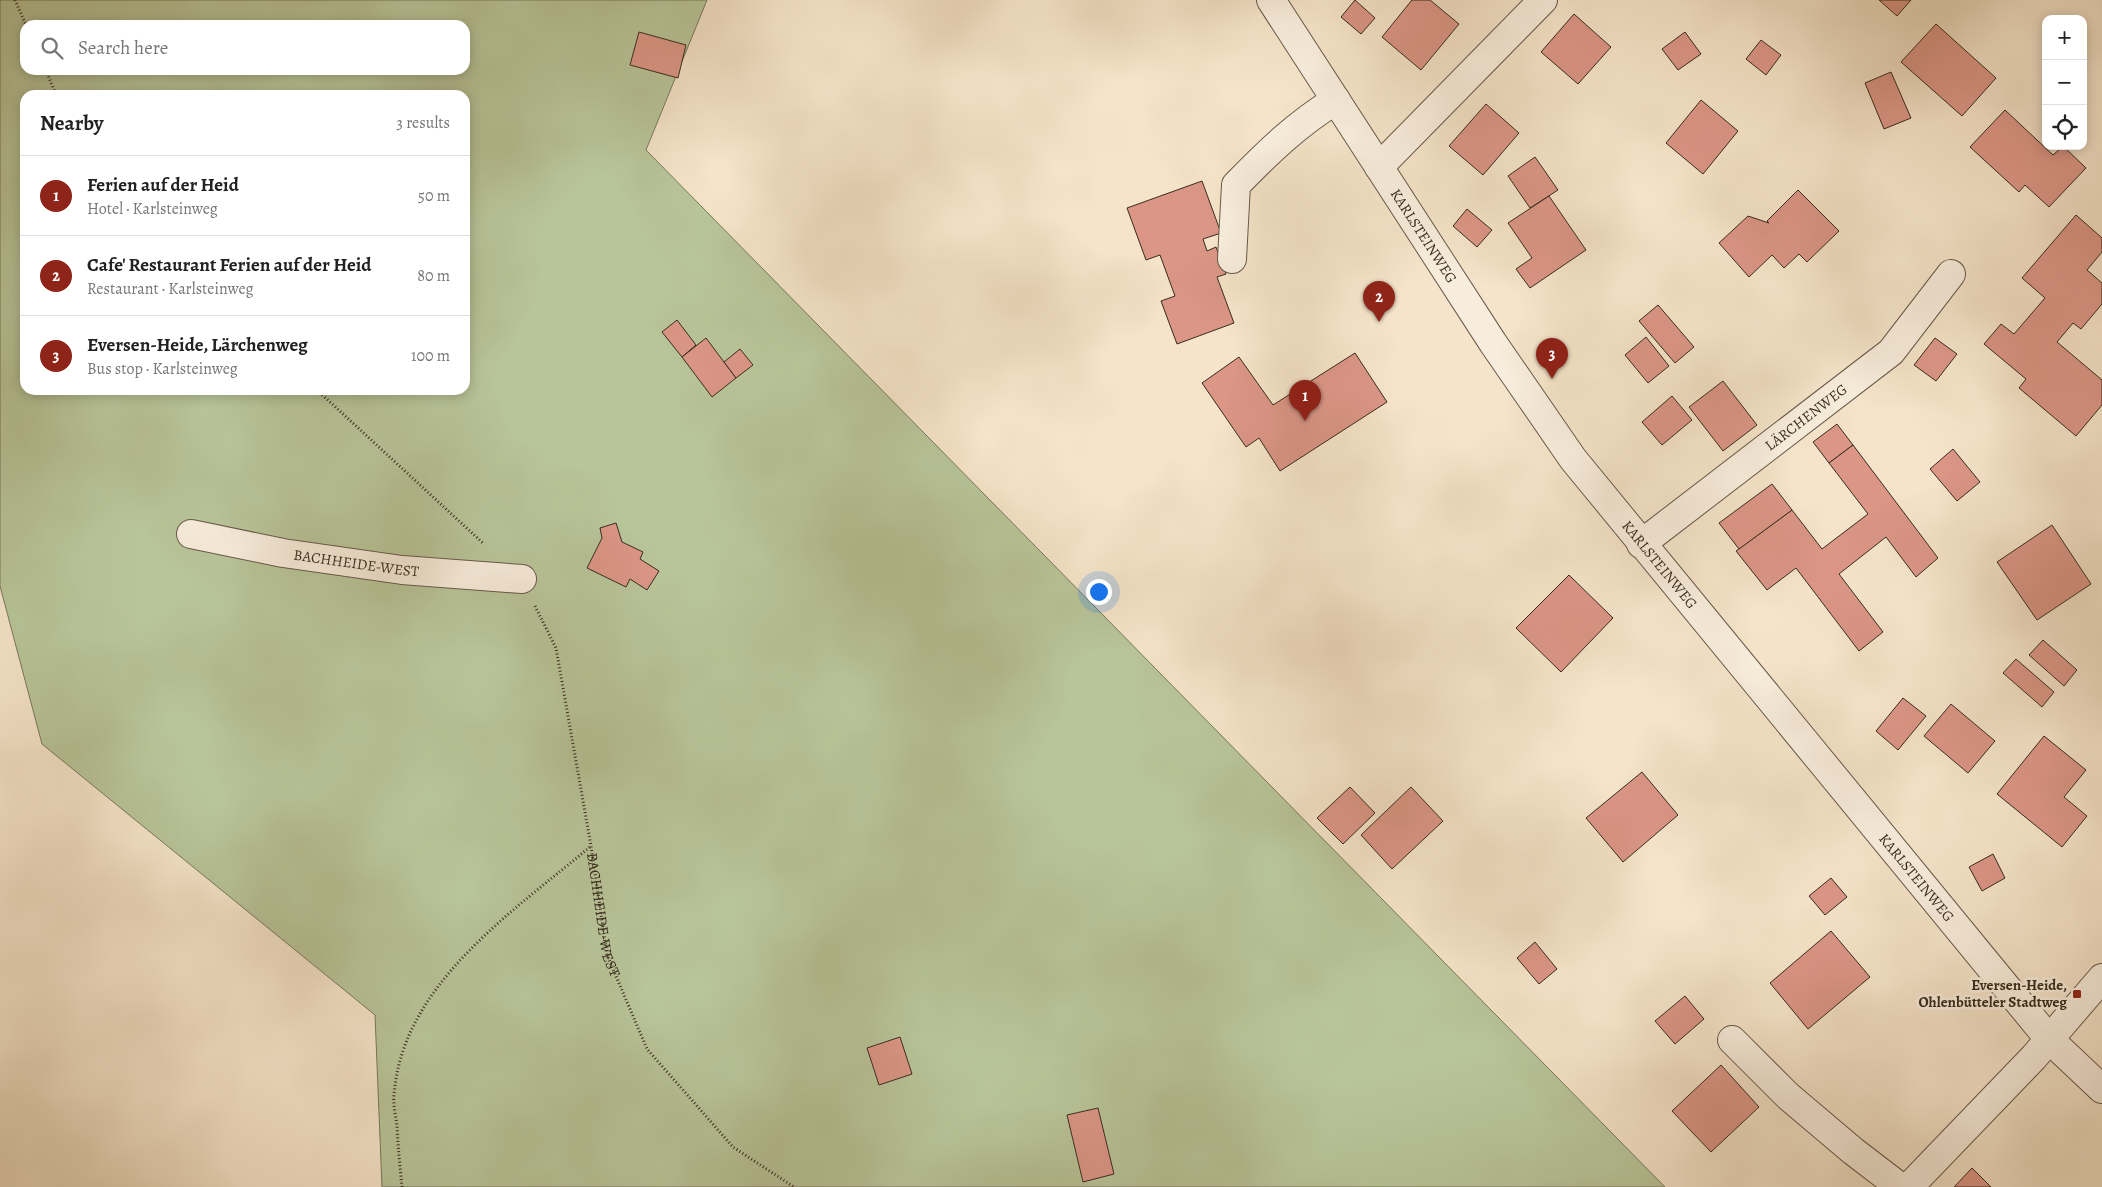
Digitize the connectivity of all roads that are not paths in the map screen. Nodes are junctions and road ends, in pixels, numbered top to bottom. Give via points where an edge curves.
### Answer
1 (1271, 0) edge
2 (1543, 0) edge
3 (1336, 100) junction
4 (1379, 167) junction
5 (1232, 258) dead end
6 (1952, 274) dead end
7 (192, 534) dead end
8 (1641, 544) junction
9 (522, 579) road end
10 (2102, 978) edge
11 (2049, 1039) junction
12 (1732, 1040) dead end
13 (2102, 1089) edge
14 (1900, 1187) edge
15 (1909, 1187) edge

1 - 3 street, KARLSTEINWEG
2 - 4 street
3 - 4 street, KARLSTEINWEG
3 - 5 street via 1278,142 1236,185
4 - 8 street, KARLSTEINWEG via 1573,459
6 - 8 street, LÄRCHENWEG via 1891,352
7 - 9 street, BACHHEIDE-WEST via 283,553 402,570
8 - 11 street, KARLSTEINWEG
10 - 11 street
11 - 13 street, KARLSTEINWEG
11 - 15 street
12 - 14 street via 1788,1096

